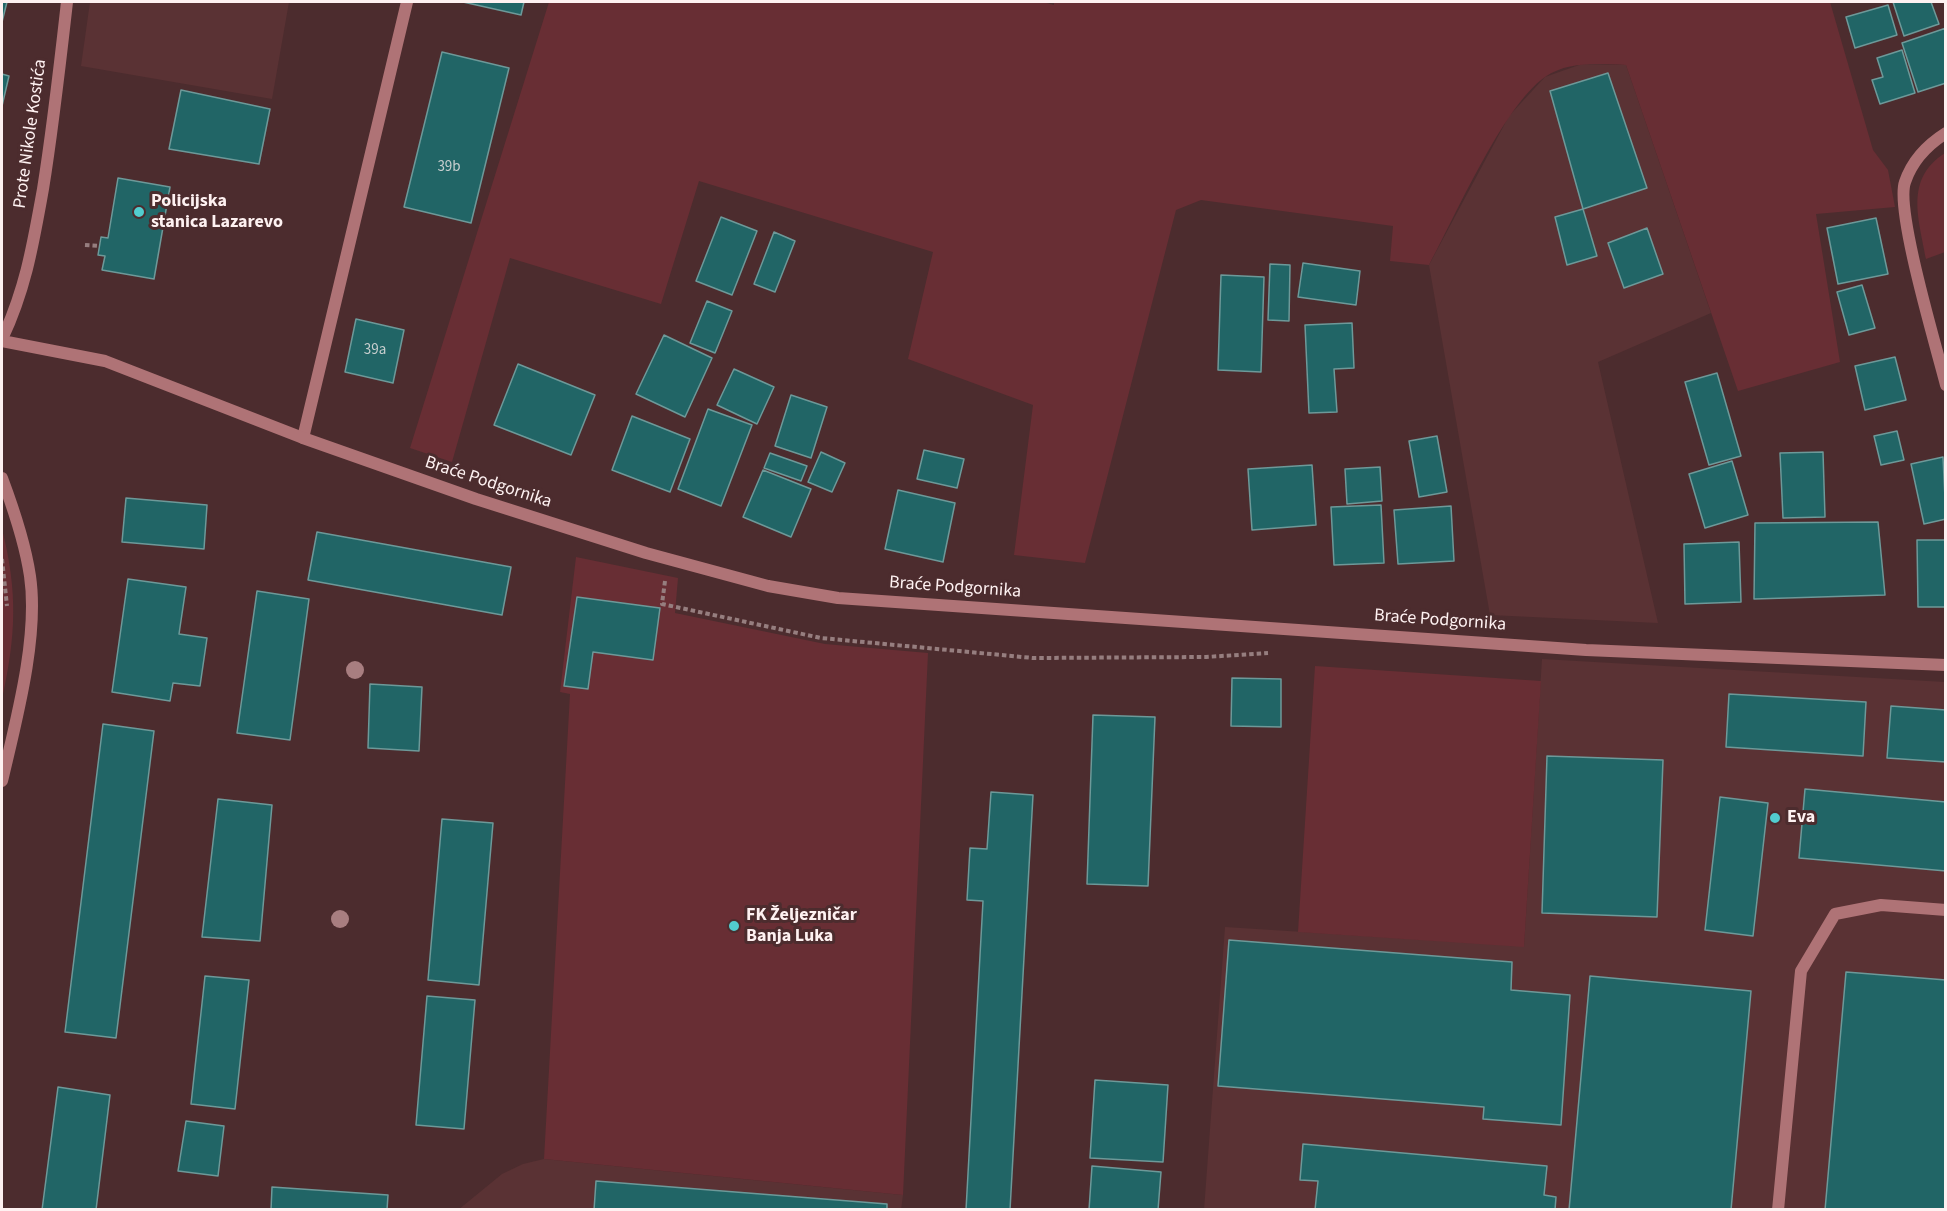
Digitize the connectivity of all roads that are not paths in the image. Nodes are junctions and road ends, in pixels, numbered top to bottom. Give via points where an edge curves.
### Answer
1 (67, 2) edge
2 (407, 2) edge
3 (1946, 133) edge
4 (2, 340) edge
5 (1946, 385) edge
6 (303, 438) junction
7 (2, 479) edge
8 (1946, 665) edge
9 (2, 781) edge
10 (1946, 910) edge
11 (1778, 1209) edge

1 - 4 street, Prote Nikole Kostića via 32,254 19,304
2 - 6 street
3 - 5 street via 1917,157 1904,184 1905,217
4 - 6 street, Braće Podgornika via 105,361
6 - 8 street, Braće Podgornika via 646,553 768,586 838,598 1586,650
7 - 9 street via 17,518 32,605 23,685
10 - 11 street via 1881,905 1835,914 1801,971

